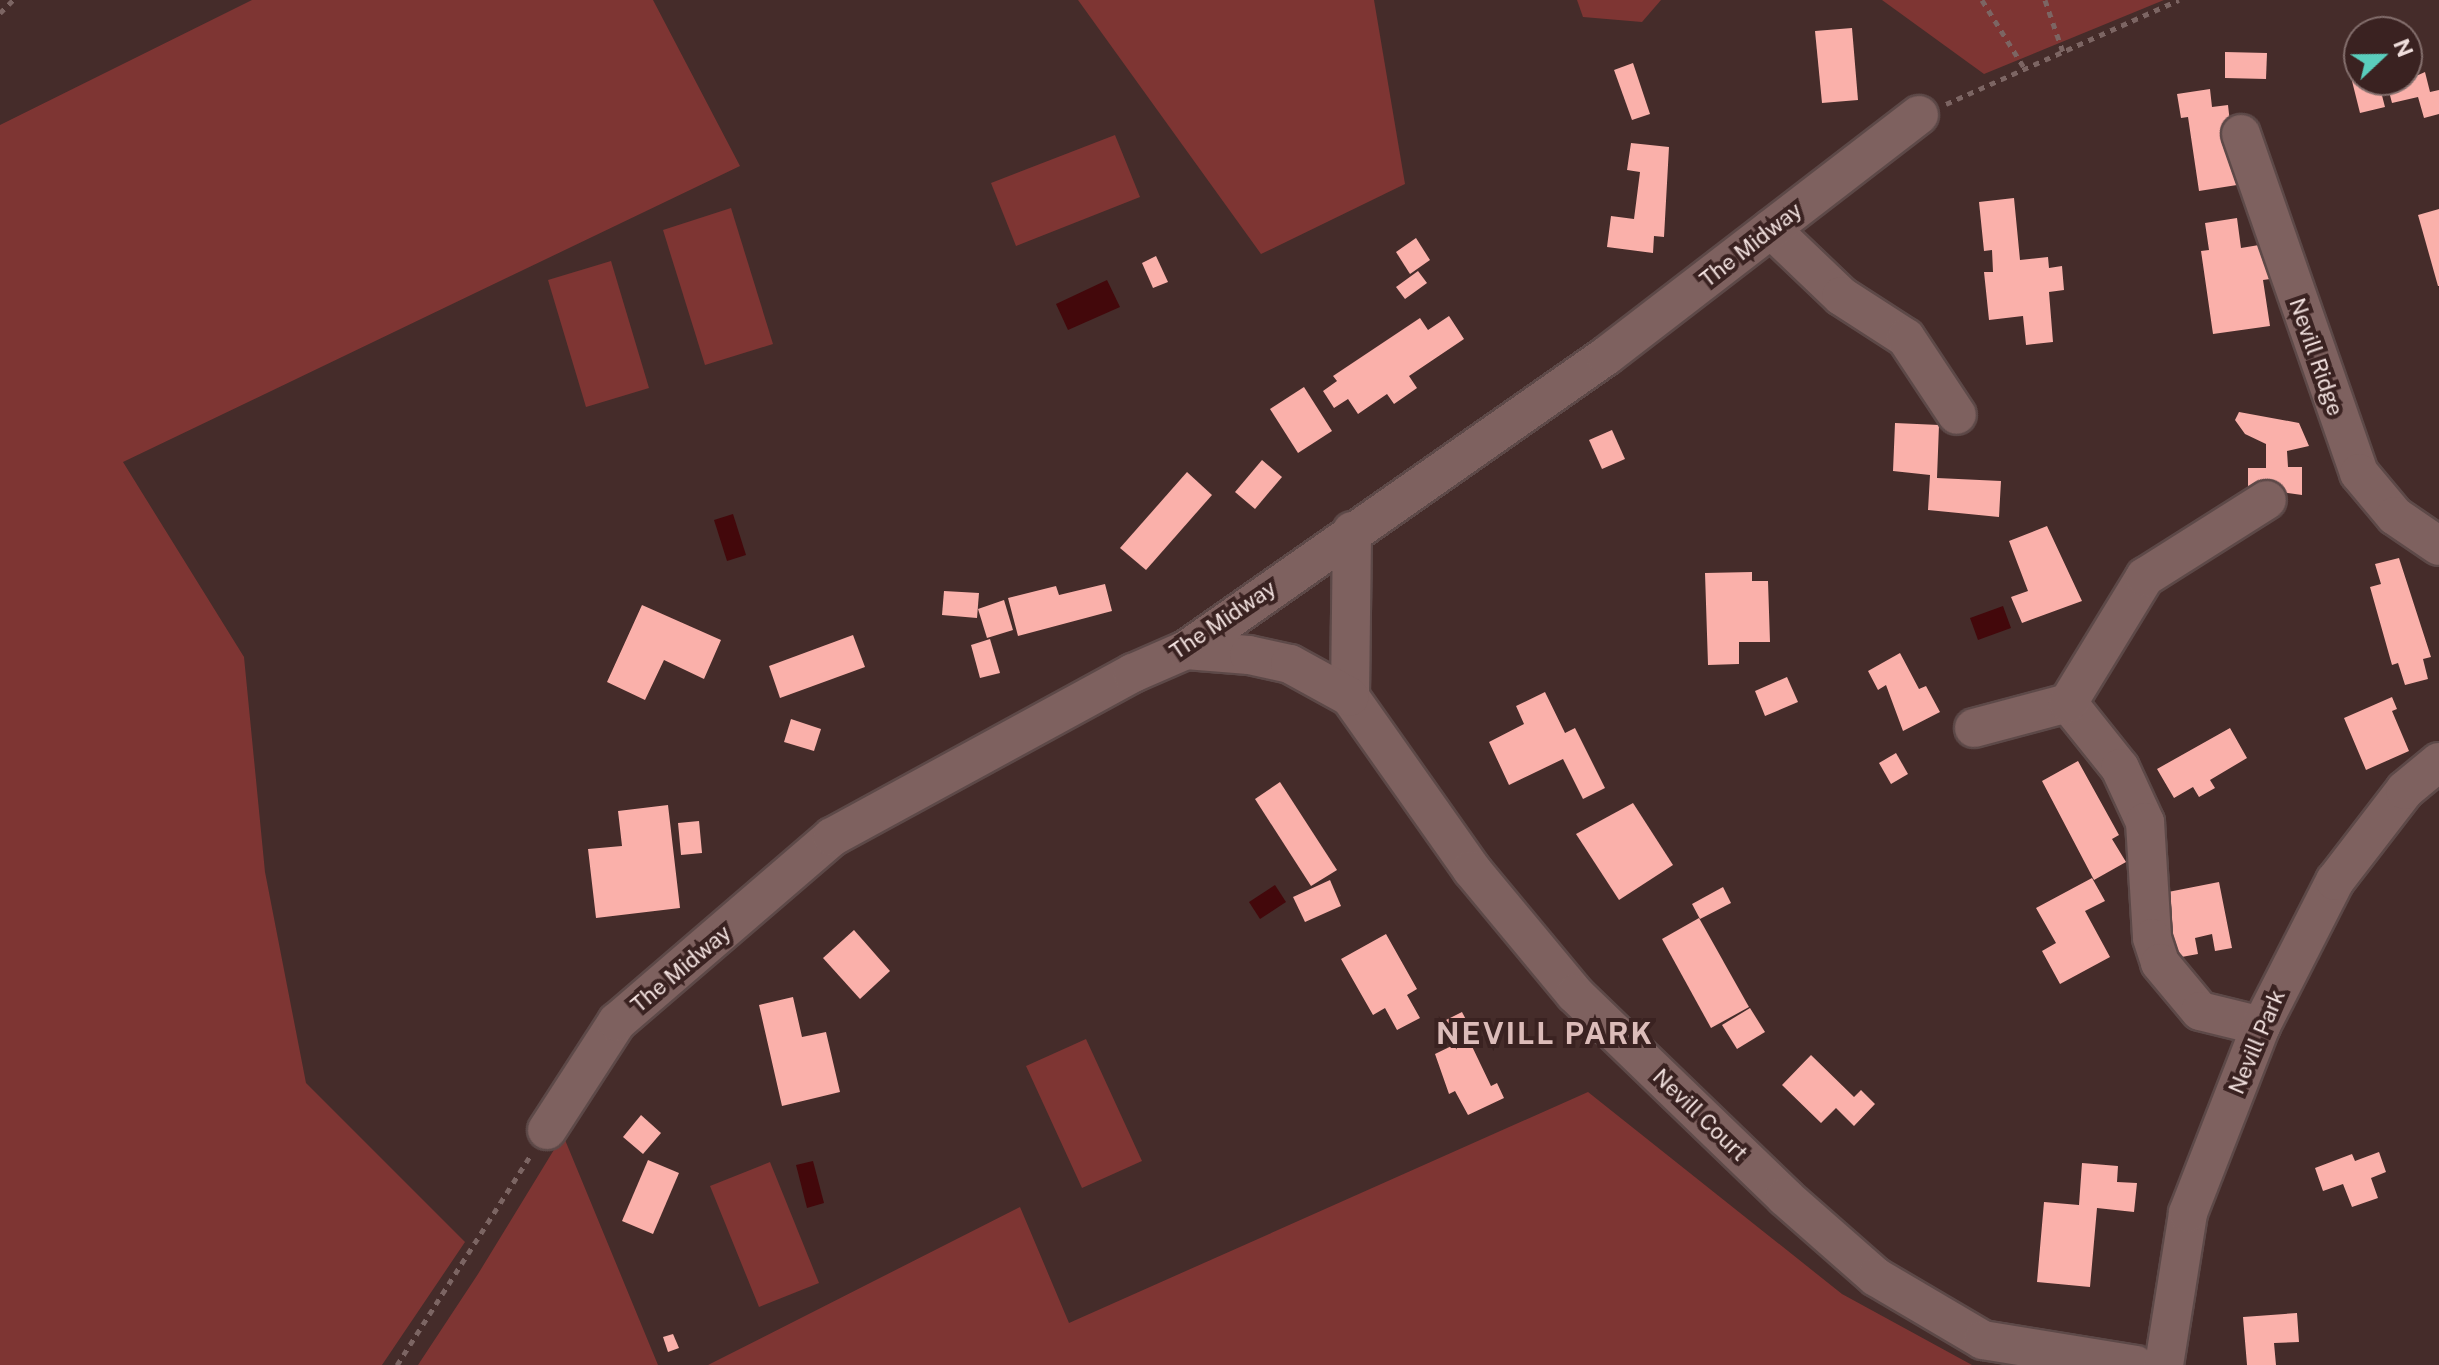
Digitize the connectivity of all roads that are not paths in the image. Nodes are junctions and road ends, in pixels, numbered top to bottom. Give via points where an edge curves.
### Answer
1 (1919, 115) road end
2 (2241, 134) dead end
3 (1771, 229) junction
4 (1957, 415) dead end
5 (2267, 500) dead end
6 (1352, 531) junction
7 (2439, 546) edge
8 (1186, 650) junction
9 (1350, 697) junction
10 (2068, 703) junction
11 (1974, 728) dead end
12 (2439, 762) edge
13 (2261, 1026) junction
14 (547, 1130) road end
15 (2136, 1365) edge
16 (2164, 1365) edge

1 - 3 street, The Midway
2 - 7 street, Nevill Ridge via 2359,473 2395,516
3 - 4 street via 1841,296 1906,338
3 - 6 street, The Midway via 1606,356
5 - 10 street via 2145,577
6 - 8 street, The Midway
6 - 9 street
8 - 9 street via 1290,664
8 - 14 street, The Midway via 1129,675 832,837 617,1022
9 - 15 street, Nevill Court via 1472,870 1575,994 1785,1197 1876,1277 1983,1340
10 - 11 street
10 - 13 street via 2120,768 2145,822 2152,938 2160,963 2200,1011
12 - 13 street, Nevill Park via 2405,790 2335,881
13 - 16 street, Nevill Park via 2188,1213

